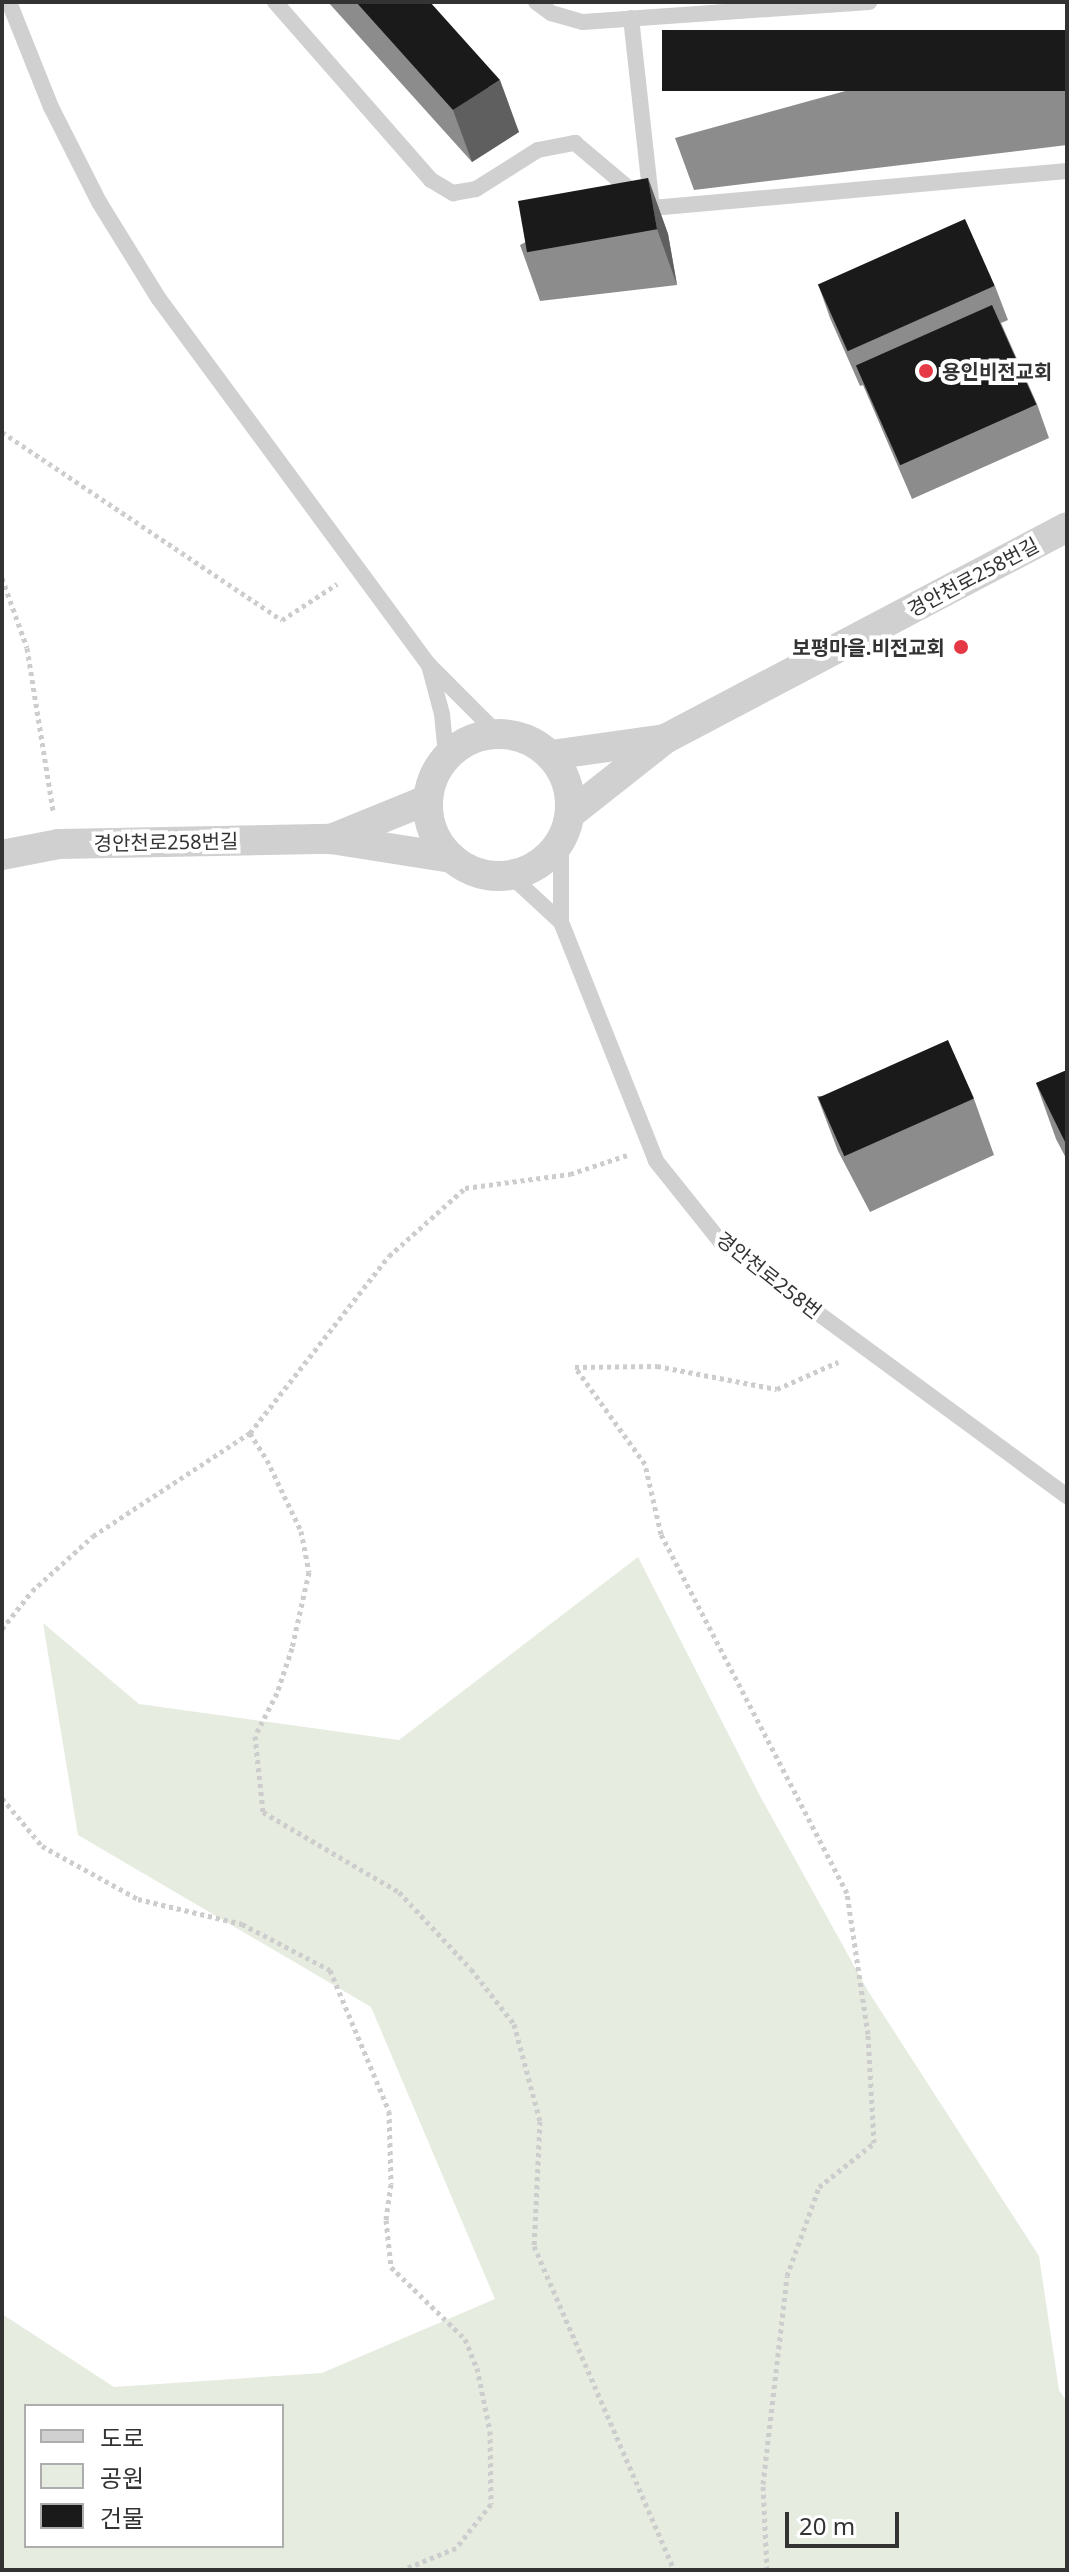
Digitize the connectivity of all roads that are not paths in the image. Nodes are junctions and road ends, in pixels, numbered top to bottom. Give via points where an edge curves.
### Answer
1 (9, 2) edge
2 (275, 2) edge
3 (536, 2) edge
4 (869, 2) edge
5 (631, 18) junction
6 (1067, 171) edge
7 (652, 208) junction
8 (1067, 527) edge
9 (429, 665) junction
10 (498, 734) junction
11 (665, 739) junction
12 (551, 755) junction
13 (446, 756) junction
14 (427, 800) junction
15 (565, 828) junction
16 (331, 839) junction
17 (2, 855) edge
18 (452, 858) junction
19 (510, 875) junction
20 (561, 922) junction
21 (1067, 1496) edge

1 - 9 lane via 51,107 99,202 152,287
2 - 7 lane via 431,180 453,193 476,189 538,150 575,143
3 - 5 lane via 551,13 583,22
4 - 5 lane
5 - 7 lane
6 - 7 lane
8 - 11 street, 경안천로258번길
9 - 10 lane
9 - 13 lane
10 - 12 street via 532,741
10 - 13 street via 465,741
11 - 12 street
11 - 15 street
12 - 15 street via 571,797
13 - 14 street via 433,776
14 - 16 street
14 - 18 street via 430,824
15 - 19 street via 546,859
15 - 20 lane
16 - 17 street, 경안천로258번길 via 59,844
16 - 18 street
18 - 19 street via 479,874
19 - 20 lane
20 - 21 lane, 경안천로258번 via 656,1161 721,1242

